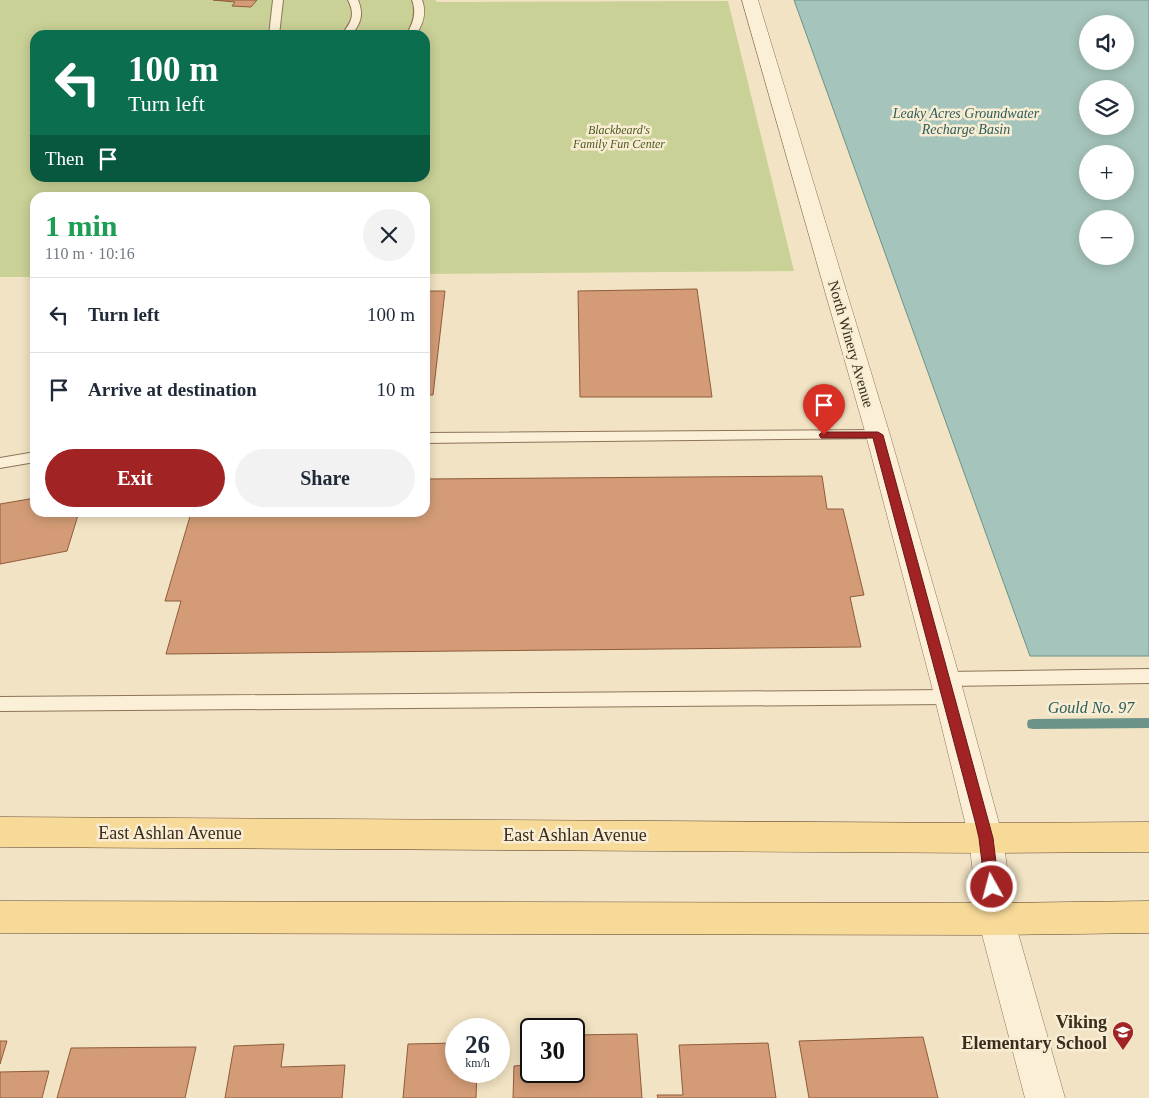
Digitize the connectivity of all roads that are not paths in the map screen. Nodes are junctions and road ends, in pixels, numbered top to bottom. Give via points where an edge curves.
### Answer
1 (278, 0) edge
2 (353, 0) edge
3 (417, 0) edge
4 (750, 0) edge
5 (275, 30) edge
6 (350, 30) edge
7 (414, 30) edge
8 (878, 435) junction
9 (430, 438) edge
10 (30, 458) edge
11 (0, 463) edge
12 (1149, 676) edge
13 (947, 688) junction
14 (0, 704) edge
15 (0, 832) edge
16 (1149, 836) edge
17 (986, 838) junction
18 (0, 917) edge
19 (1149, 917) edge
20 (996, 919) junction
21 (1045, 1098) edge

1 - 5 lane
2 - 6 lane via 358,18
3 - 7 lane via 420,12
4 - 8 street, North Winery Avenue
8 - 9 lane
8 - 13 street, North Winery Avenue
10 - 11 lane
12 - 13 lane
13 - 14 lane
13 - 17 street, North Winery Avenue
15 - 17 main road, East Ashlan Avenue
16 - 17 main road, East Ashlan Avenue
17 - 20 street, North Winery Avenue
18 - 20 main road
19 - 20 main road
20 - 21 street, North Winery Avenue

